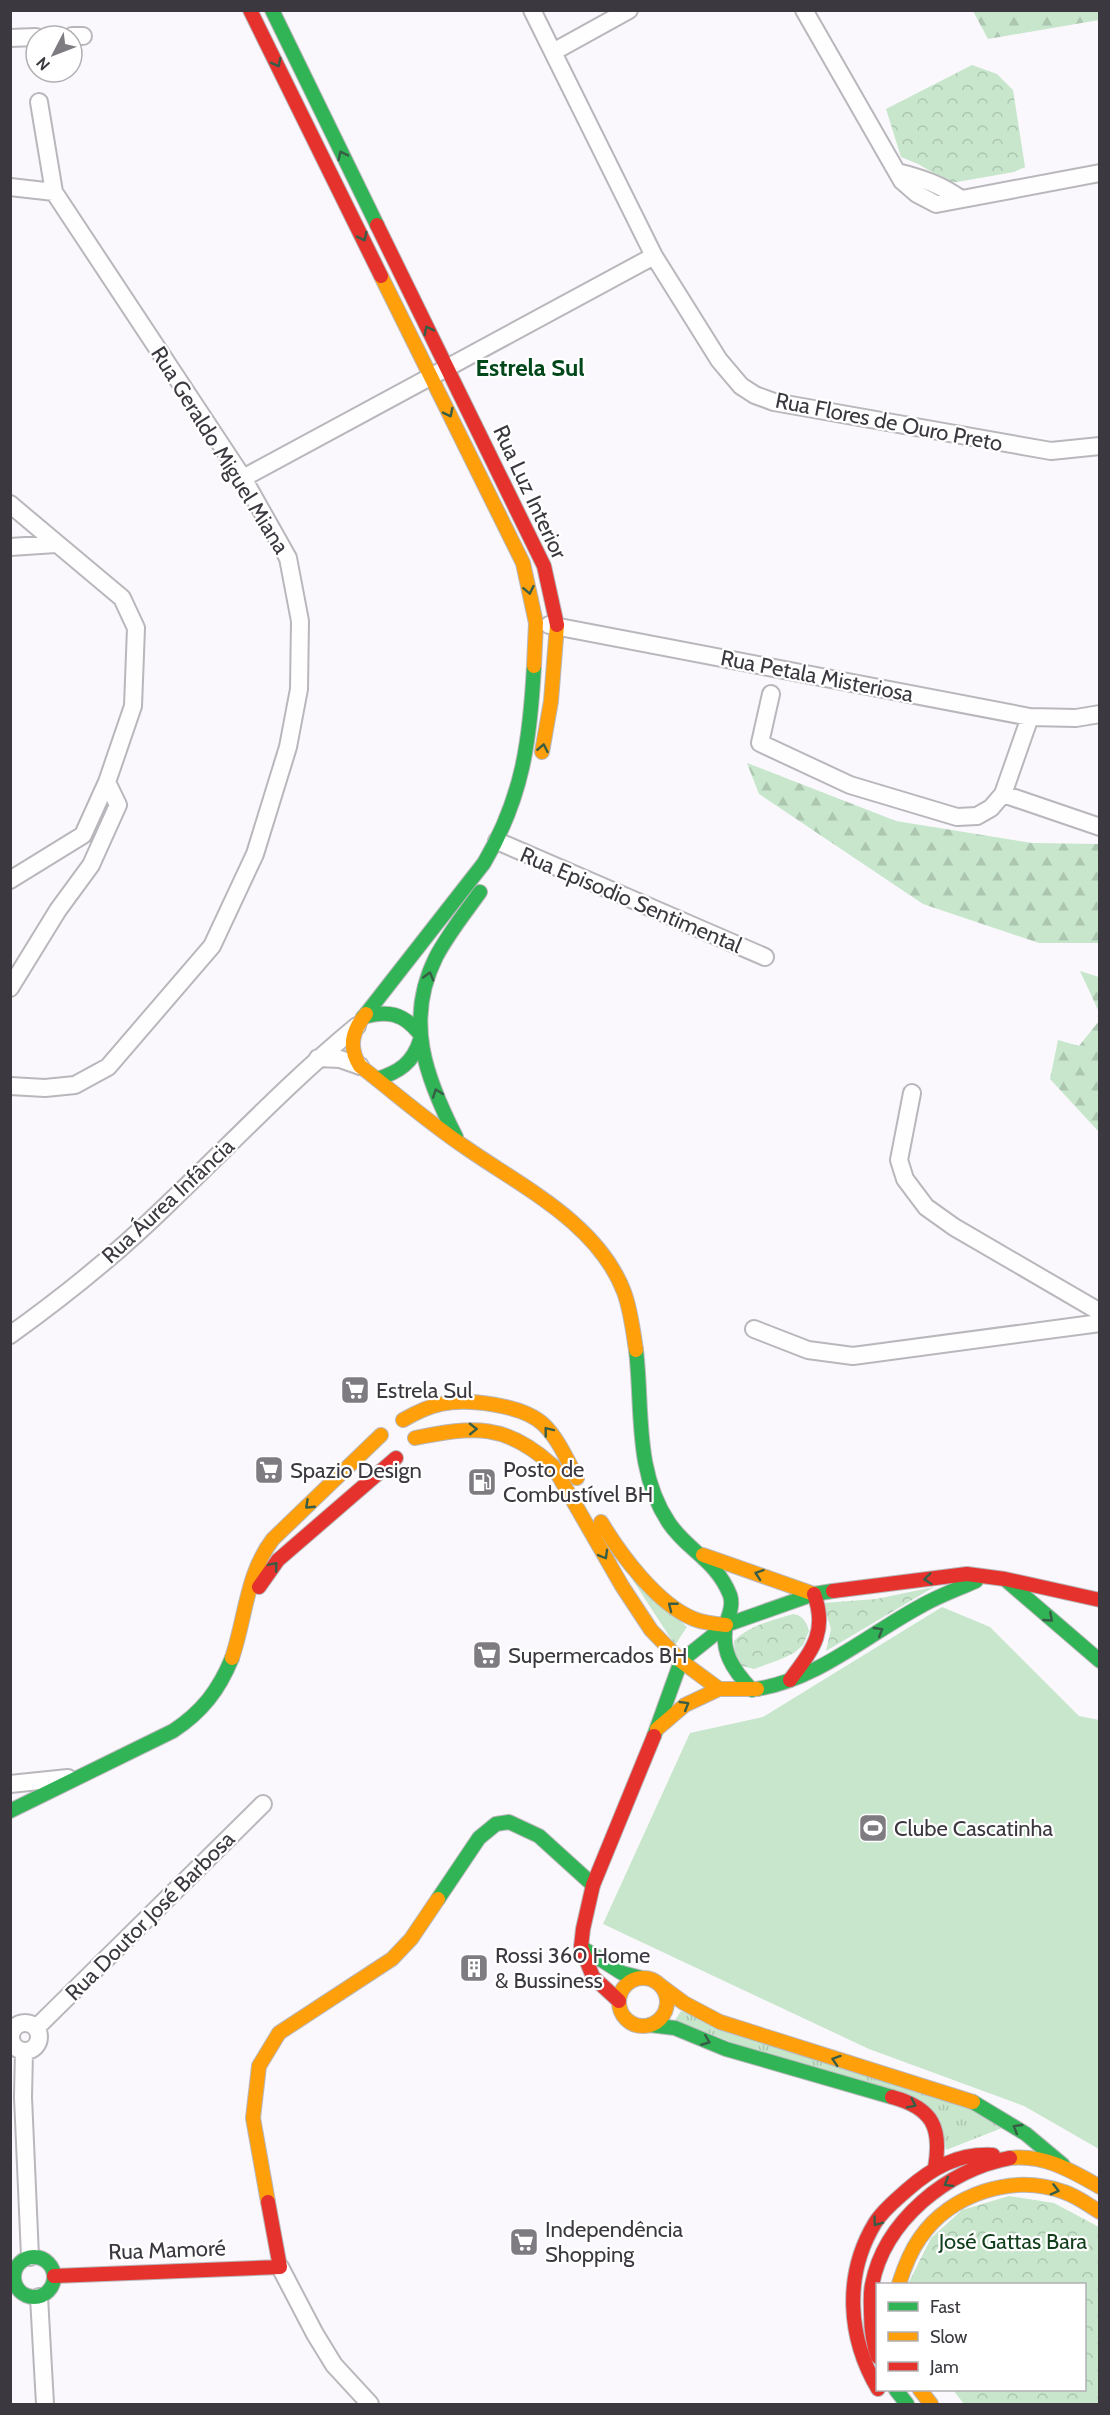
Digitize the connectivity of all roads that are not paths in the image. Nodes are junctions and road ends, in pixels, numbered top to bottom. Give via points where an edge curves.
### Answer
1 (250, 10) edge
2 (272, 10) edge
3 (532, 10) edge
4 (629, 10) edge
5 (804, 10) edge
6 (552, 52) junction
7 (39, 102) dead end
8 (1100, 173) edge
9 (10, 187) edge
10 (54, 192) junction
11 (654, 256) junction
12 (447, 369) junction
13 (432, 378) junction
14 (1100, 446) edge
15 (243, 478) junction
16 (10, 504) edge
17 (56, 544) junction
18 (10, 547) edge
19 (536, 623) junction
20 (557, 626) junction
21 (771, 694) dead end
22 (1100, 714) edge
23 (1030, 717) junction
24 (539, 766) dead end
25 (107, 782) junction
26 (1003, 794) junction
27 (1100, 827) edge
28 (505, 850) junction
29 (10, 880) edge
30 (765, 957) dead end
31 (10, 988) edge
32 (360, 1021) junction
33 (419, 1037) junction
34 (318, 1058) junction
35 (360, 1066) junction
36 (377, 1079) junction
37 (10, 1086) edge
38 (912, 1093) dead end
39 (460, 1144) junction
40 (1100, 1312) edge
41 (1100, 1323) edge
42 (754, 1329) dead end
43 (10, 1335) edge
44 (403, 1420) junction
45 (381, 1435) junction
46 (415, 1438) junction
47 (396, 1458) junction
48 (583, 1489) dead end
49 (593, 1508) dead end
50 (703, 1555) junction
51 (986, 1577) junction
52 (1005, 1579) junction
53 (814, 1593) junction
54 (1100, 1600) edge
55 (244, 1616) junction
56 (726, 1625) junction
57 (651, 1630) junction
58 (681, 1661) junction
59 (1100, 1661) edge
60 (788, 1682) junction
61 (719, 1689) junction
62 (752, 1690) junction
63 (666, 1698) junction
64 (657, 1729) junction
65 (75, 1778) junction
66 (10, 1784) edge
67 (263, 1804) dead end
68 (10, 1811) edge
69 (593, 1885) junction
70 (581, 1947) junction
71 (642, 1978) junction
72 (661, 1986) junction
73 (619, 2001) junction
74 (650, 2025) junction
75 (36, 2028) junction
76 (11, 2038) edge
77 (24, 2051) junction
78 (1013, 2157) junction
79 (1063, 2165) junction
80 (935, 2168) junction
81 (1100, 2187) edge
82 (1100, 2212) edge
83 (30, 2257) junction
84 (280, 2267) junction
85 (54, 2276) junction
86 (12, 2278) edge
87 (899, 2283) edge
88 (39, 2297) junction
89 (876, 2349) edge
90 (876, 2385) edge
91 (880, 2391) edge
92 (897, 2391) edge
93 (921, 2391) edge
94 (45, 2404) edge
95 (370, 2404) edge
96 (890, 2404) edge
97 (907, 2404) edge
98 (931, 2404) edge

1 -> 13 street, Rua Luz Interior
12 -> 2 street, Rua Luz Interior
3 - 6 street, Rua Flores de Ouro Preto
4 - 6 street
5 - 8 street via 902,181 917,194 936,204
6 - 11 street, Rua Flores de Ouro Preto
7 - 10 street, Rua Geraldo Miguel Miana
9 - 10 street
10 - 15 street, Rua Geraldo Miguel Miana
11 - 12 street
11 - 14 street, Rua Flores de Ouro Preto via 719,360 741,386 755,395 774,402 1018,447 1051,451
12 - 13 street
12 - 20 street, Rua Luz Interior via 544,566
13 - 15 street
13 -> 19 street, Rua Luz Interior via 523,562
15 - 37 street, Rua Geraldo Miguel Miana via 288,558 300,621 299,689 288,747 255,854 212,946 108,1067 75,1085
16 - 17 street
17 - 18 street
17 - 25 street via 122,598 136,628 133,706
19 - 20 street, Rua Petala Misteriosa
19 - 28 street, Rua Luz Interior via 531,721
20 - 23 street, Rua Petala Misteriosa
24 -> 20 street, Rua Luz Interior via 551,701
21 - 26 street via 760,743 850,785 957,817 977,816
22 - 23 street, Rua Petala Misteriosa
23 - 26 street
25 - 29 street via 83,834
25 - 31 street via 118,805 91,865 58,909
26 - 27 street
28 - 30 street, Rua Episodio Sentimental
28 - 32 street, Rua Luz Interior via 483,863
33 -> 28 street, Rua Luz Interior via 431,967
32 - 33 street via 382,1012 400,1014 409,1019
32 - 34 street, Rua Áurea Infância
32 - 35 street via 353,1034 352,1051
33 - 36 street via 418,1051 406,1067
39 -> 33 street via 448,1122
34 - 35 street via 340,1059
34 - 43 street, Rua Áurea Infância via 167,1206 108,1259
35 - 36 street
36 - 39 street
38 - 40 street via 899,1160 905,1179 926,1207
39 - 50 street via 582,1230 619,1280 631,1315 645,1472 661,1510 677,1534
41 - 42 street via 853,1356 808,1350
44 - 45 street via 393,1420
44 - 46 street via 409,1423
48 -> 44 street via 543,1424 517,1409 456,1402 417,1411
45 - 47 street via 385,1449
45 -> 55 street via 260,1556
46 - 47 street via 409,1453
46 -> 57 street via 459,1429 486,1429 522,1440 539,1451 553,1466
55 -> 47 street via 278,1560
56 -> 49 street via 697,1621 660,1596 631,1563
53 -> 50 street
50 - 56 street via 731,1597
51 - 52 street
51 -> 53 street via 967,1575
60 -> 51 street via 922,1605
52 - 54 street
52 -> 59 street
53 - 56 street
53 - 60 street via 821,1622 816,1645
55 - 65 street via 228,1670 217,1692 194,1718
56 - 58 street
56 - 62 street via 727,1659
57 - 58 street
57 - 63 street via 662,1665
58 - 61 street
58 - 63 street
60 - 62 street
61 - 62 street
64 -> 61 street via 668,1716
63 - 64 street
64 - 69 street
65 - 66 street
65 - 68 street
67 - 75 street, Rua Doutor José Barbosa
69 - 70 street
69 - 84 street via 539,1836 509,1822 496,1824 479,1838 411,1939 392,1959 279,2033 259,2066 253,2118
70 - 71 street via 622,1973
70 - 73 street via 593,1977
71 - 72 street
71 - 73 street via 628,1983
72 - 74 street via 666,2008
79 -> 72 street via 1026,2133 975,2103 720,2022
73 - 74 street via 629,2020
74 -> 80 street via 675,2028 726,2049 921,2108 934,2121 939,2137
75 - 76 street via 20,2023
75 - 77 street via 38,2041
76 - 77 street via 15,2047
77 - 83 street
78 - 79 street
78 - 80 street via 980,2153
78 -> 89 street via 940,2187 905,2218 890,2239 873,2280 870,2325
79 - 81 street
80 -> 90 street via 918,2179 876,2222 856,2264 852,2299 856,2338
87 -> 82 street via 908,2255 926,2228 961,2200 987,2189 1028,2184 1058,2189
83 - 85 street via 44,2260
83 - 86 street via 19,2262
84 - 85 street, Rua Mamoré
84 - 95 street via 334,2365
85 - 88 street via 49,2291
86 - 88 street via 19,2292
88 - 94 street
91 - 96 street
92 - 97 street
93 - 98 street

